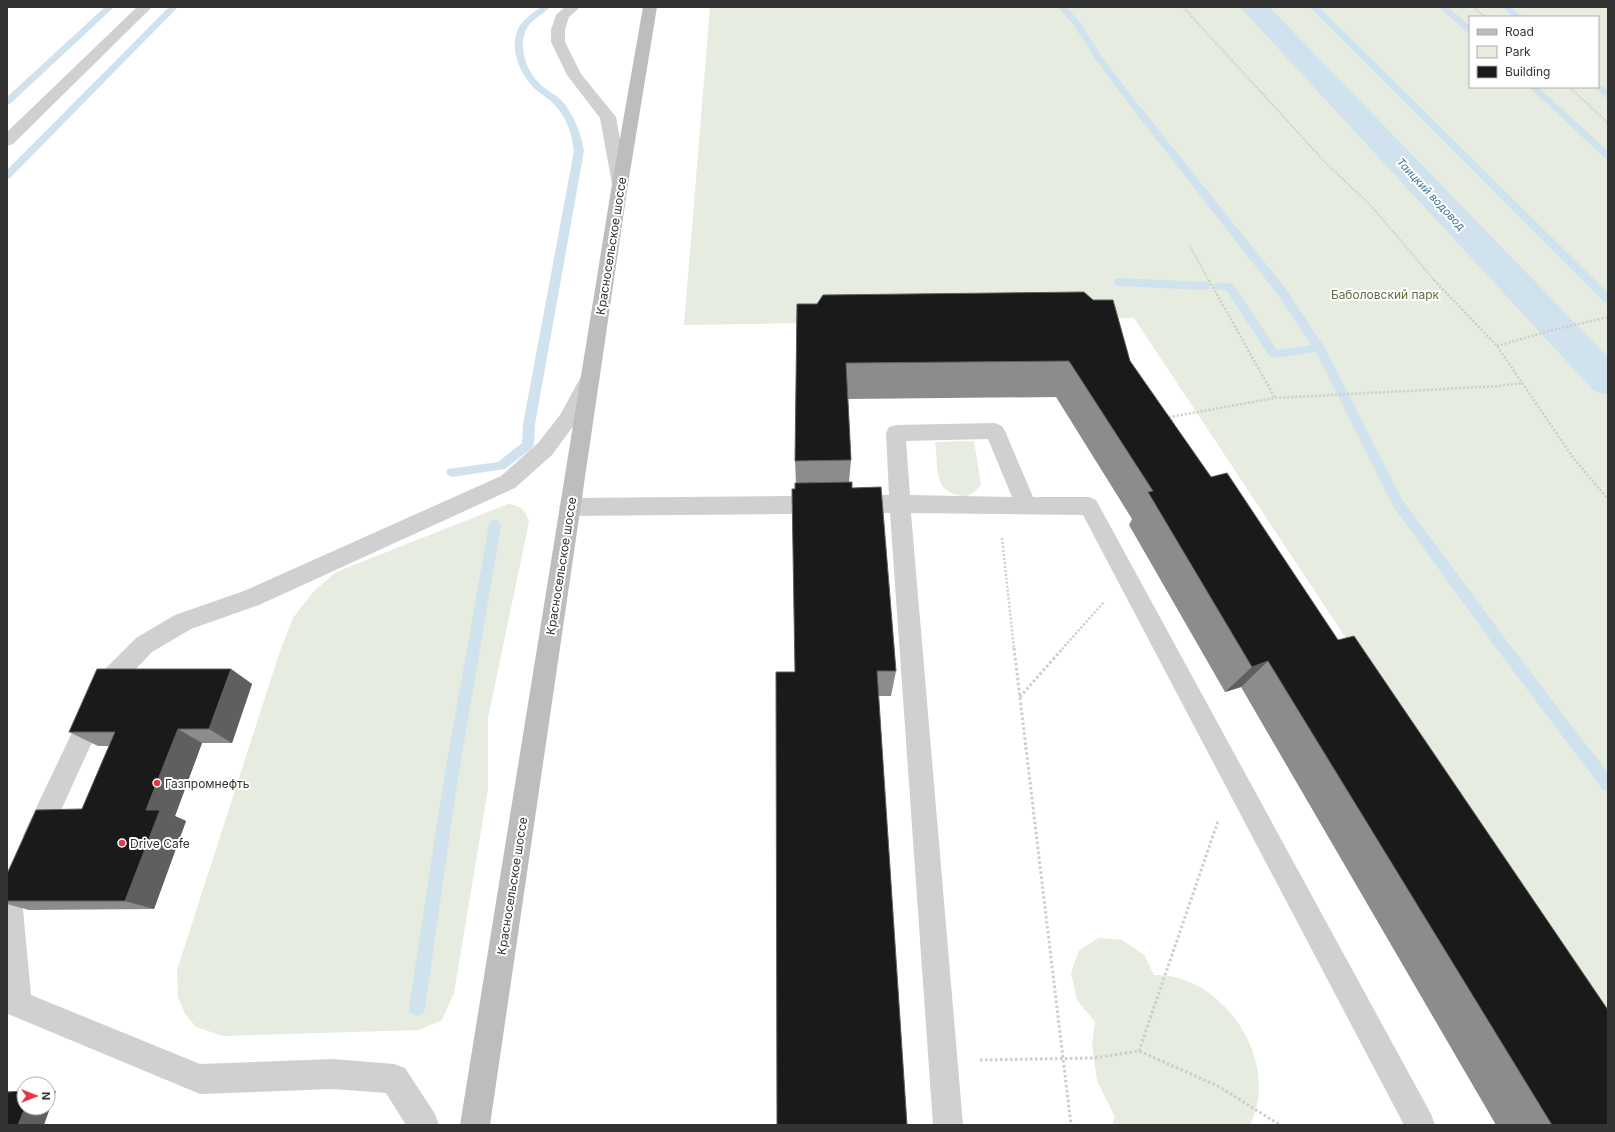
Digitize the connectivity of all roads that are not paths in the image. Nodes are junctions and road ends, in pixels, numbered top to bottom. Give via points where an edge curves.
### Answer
1 (145, 7) edge
2 (573, 7) edge
3 (650, 7) edge
4 (7, 141) edge
5 (620, 184) junction
6 (590, 378) junction
7 (900, 504) junction
8 (1026, 505) junction
9 (570, 506) junction
10 (424, 1125) edge
11 (475, 1125) edge
12 (948, 1125) edge
13 (1420, 1125) edge

1 - 4 street
2 - 5 street via 563,15 558,30 558,42 574,75 608,117
3 - 5 main road, Красносельское шоссе
5 - 6 main road, Красносельское шоссе
6 - 9 main road, Красносельское шоссе
6 - 10 street via 567,420 545,449 508,482 251,598 183,622 144,644 108,682 8,898 18,1004 200,1079 334,1074 394,1079
7 - 8 street
7 - 8 street via 896,433 995,431
7 - 9 street
7 - 12 street
8 - 13 street via 1089,506
9 - 11 main road, Красносельское шоссе

